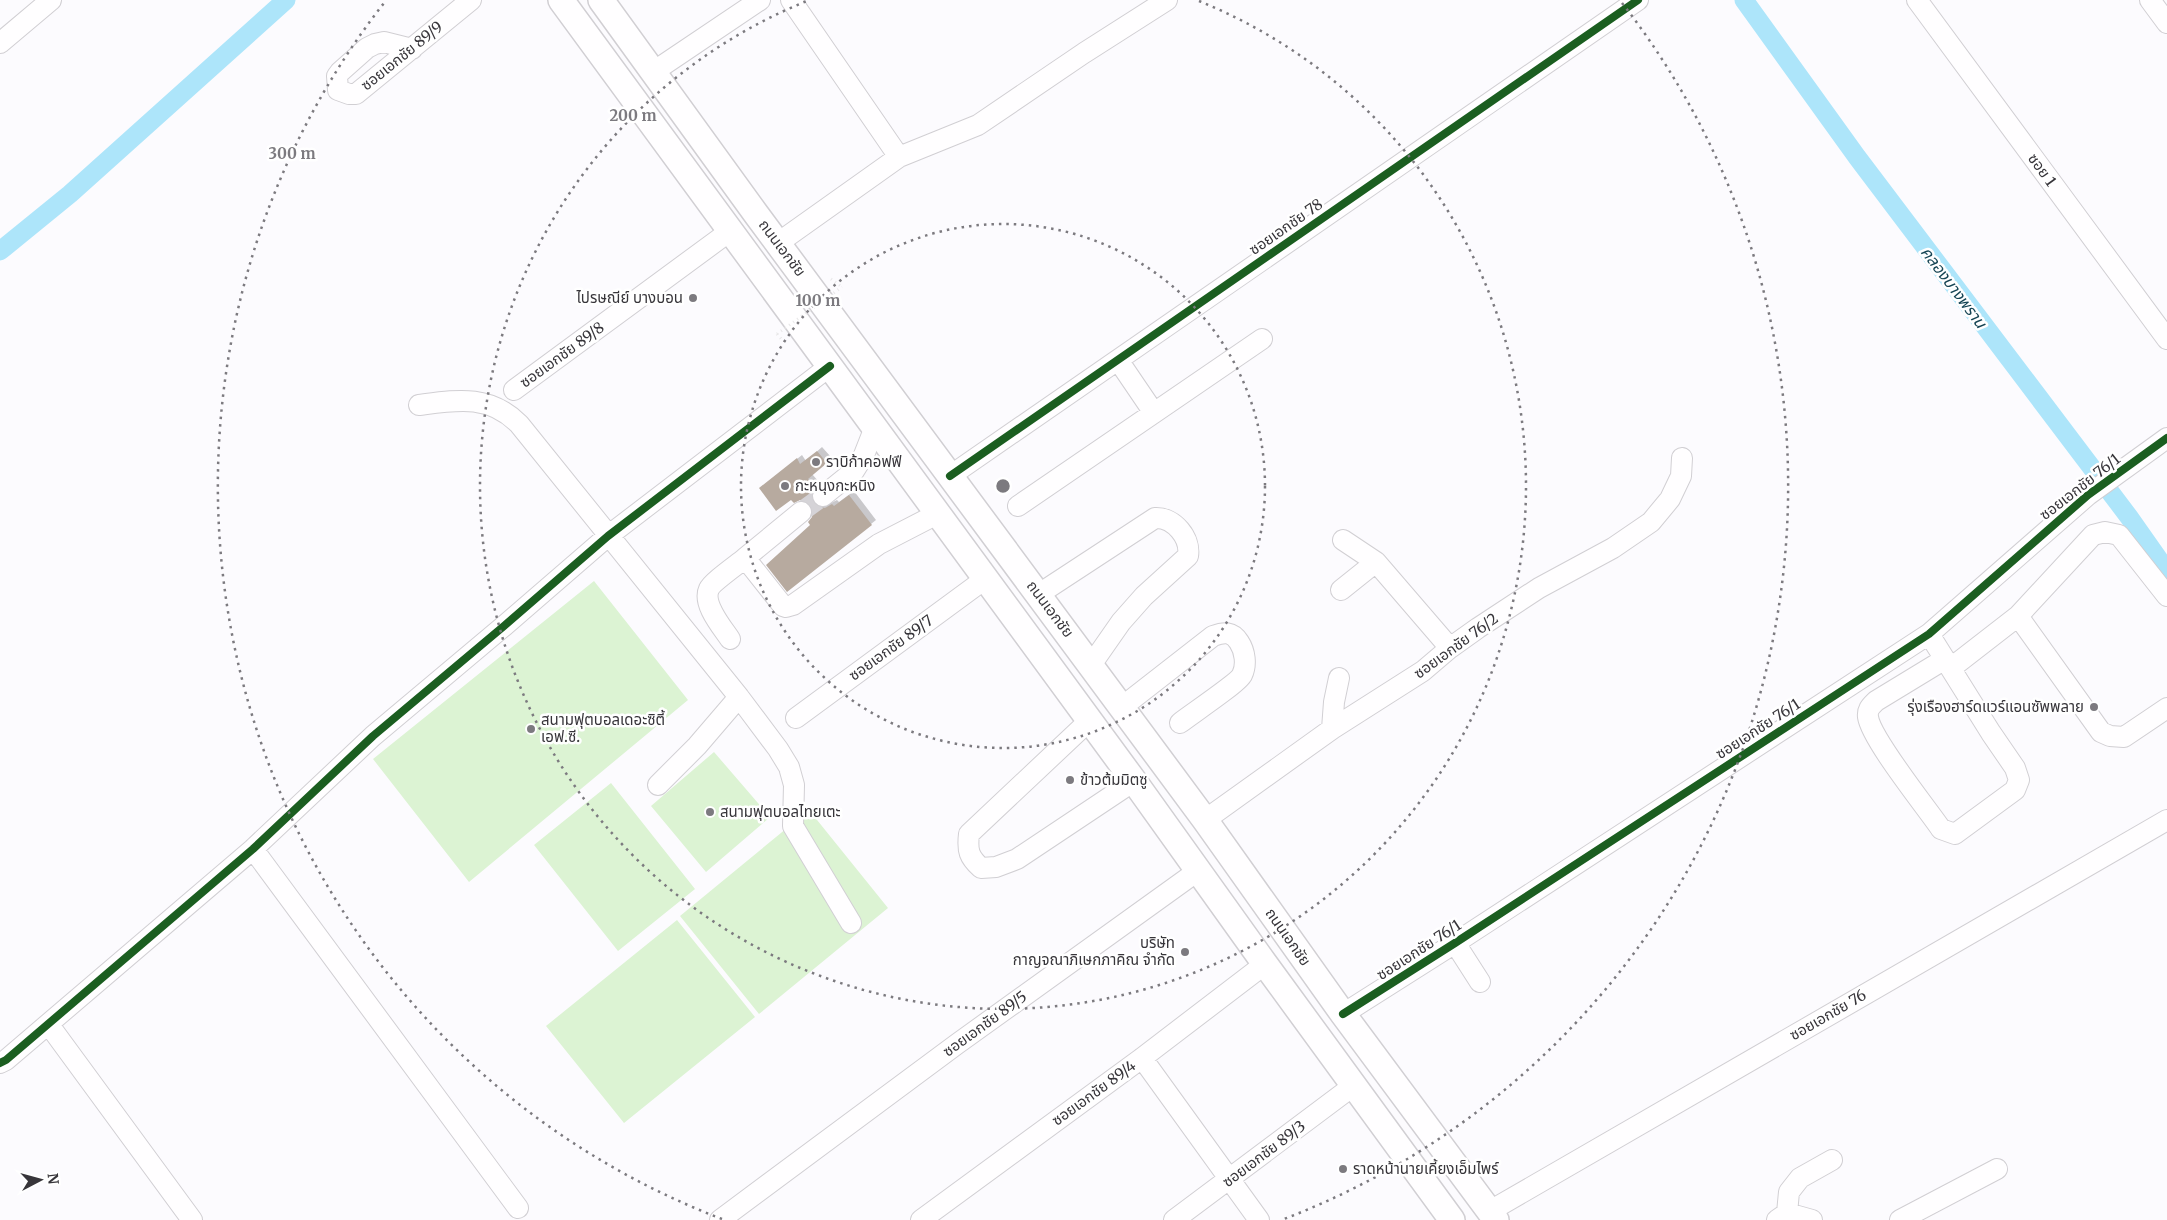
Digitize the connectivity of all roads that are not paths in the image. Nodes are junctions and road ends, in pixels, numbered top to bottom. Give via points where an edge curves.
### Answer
1 (51, 0) edge
2 (471, 0) edge
3 (561, 0) edge
4 (601, 0) edge
5 (760, 0) edge
6 (790, 0) edge
7 (1167, 0) edge
8 (1638, 0) edge
9 (1917, 0) edge
10 (2150, 0) edge
11 (2167, 22) edge
12 (0, 43) edge
13 (412, 48) junction
14 (653, 72) junction
15 (899, 157) junction
16 (753, 209) junction
17 (730, 231) junction
18 (780, 246) junction
19 (760, 271) junction
20 (1262, 339) dead end
21 (2167, 340) edge
22 (1118, 360) junction
23 (830, 366) junction
24 (514, 390) dead end
25 (419, 405) dead end
26 (1154, 413) junction
27 (875, 427) junction
28 (2167, 438) edge
29 (1682, 458) dead end
30 (950, 476) junction
31 (823, 496) tunnel mouth
32 (1018, 506) dead end
33 (801, 512) tunnel mouth
34 (939, 513) junction
35 (608, 536) junction
36 (1344, 540) dead end
37 (745, 558) junction
38 (1376, 562) junction
39 (985, 579) junction
40 (1340, 590) dead end
41 (1039, 594) junction
42 (2167, 596) edge
43 (2018, 616) junction
44 (1929, 634) junction
45 (730, 639) dead end
46 (1450, 648) junction
47 (1948, 664) junction
48 (1091, 665) junction
49 (1339, 678) dead end
50 (739, 697) junction
51 (1122, 707) junction
52 (2167, 708) edge
53 (796, 718) dead end
54 (1089, 721) junction
55 (1180, 723) dead end
56 (1332, 729) junction
57 (1134, 781) junction
58 (658, 785) dead end
59 (1205, 820) junction
60 (2167, 820) edge
61 (253, 849) junction
62 (1199, 870) junction
63 (851, 922) dead end
64 (1454, 943) junction
65 (1265, 964) junction
66 (1480, 982) dead end
67 (1343, 1014) junction
68 (49, 1025) junction
69 (1142, 1058) junction
70 (0, 1063) edge
71 (1353, 1086) junction
72 (1832, 1160) dead end
73 (1997, 1169) dead end
74 (1230, 1179) junction
75 (518, 1208) dead end
76 (1493, 1216) edge
77 (1782, 1216) edge
78 (192, 1220) edge
79 (720, 1220) edge
80 (921, 1220) edge
81 (1174, 1220) edge
82 (1259, 1220) edge
83 (1452, 1220) edge
84 (1812, 1220) edge
85 (1900, 1220) edge

1 - 12 street
2 - 13 street, ซอยเอกชัย 89/9
3 - 17 main road, ถนนเอกชัย
4 - 14 main road, ถนนเอกชัย
5 - 14 street
6 - 15 street
7 - 15 street via 978,125
8 - 22 street, ซอยเอกชัย 78
9 - 21 street, ซอย 1
10 - 11 street
13 - 13 street, ซอยเอกชัย 89/9 via 356,94 338,90 337,76 366,48 384,42
14 - 16 main road, ถนนเอกชัย
15 - 18 street
16 - 17 main road via 747,225
16 - 18 main road, ถนนเอกชัย
17 - 19 main road, ถนนเอกชัย
17 - 24 street, ซอยเอกชัย 89/8
18 - 19 main road via 764,252 759,261
18 - 30 main road, ถนนเอกชัย
19 - 23 main road, ถนนเอกชัย
20 - 26 street
22 - 26 street
22 - 30 street, ซอยเอกชัย 78
23 - 27 main road, ถนนเอกชัย
23 - 35 street
25 - 35 street via 458,400 489,404 506,411
26 - 32 street
27 - 31 street via 854,471
27 - 34 main road, ถนนเอกชัย
28 - 44 street, ซอยเอกชัย 76/1 via 2088,495
29 - 46 street, ซอยเอกชัย 76/2 via 1681,476 1670,499 1651,522 1613,548 1539,588
30 - 41 main road, ถนนเอกชัย
33 - 37 street
34 - 37 street via 879,544 790,607 783,606
34 - 39 main road, ถนนเอกชัย
35 - 50 street
35 - 61 street via 373,736
36 - 38 street
37 - 45 street via 709,588 707,596
38 - 40 street
38 - 46 street
39 - 53 street, ซอยเอกชัย 89/7
39 - 54 main road, ถนนเอกชัย
41 - 48 main road, ถนนเอกชัย
41 - 48 street via 1155,518 1173,522 1184,536 1189,548 1188,556 1144,596
42 - 43 street via 2119,535 2105,532 2093,536
43 - 47 street
43 - 52 street via 2101,732 2124,737
44 - 47 street
44 - 64 street, ซอยเอกชัย 76/1
46 - 56 street, ซอยเอกชัย 76/2 via 1423,671
47 - 47 street via 2016,768 2019,780 2016,790 1955,834 1941,829 1877,738 1868,717 1869,708 1876,701
48 - 51 main road, ถนนเอกชัย
49 - 56 street
50 - 58 street
50 - 63 street via 789,767 794,785 793,826
51 - 55 street via 1213,636 1224,632 1235,636 1243,648 1245,662 1241,676
51 - 59 main road, ถนนเอกชัย
54 - 57 main road, ถนนเอกชัย
54 - 57 street via 969,834 967,848 970,858 981,868 996,867 1017,859
56 - 59 street, ซอยเอกชัย 76/2
57 - 62 main road, ถนนเอกชัย
59 - 67 main road, ถนนเอกชัย
60 - 76 street, ซอยเอกชัย 76
61 - 68 street
61 - 75 street
62 - 65 main road, ถนนเอกชัย
62 - 79 street, ซอยเอกชัย 89/5
64 - 66 street
64 - 67 street, ซอยเอกชัย 76/1
65 - 69 street, ซอยเอกชัย 89/4
65 - 71 main road, ถนนเอกชัย
67 - 76 main road, ถนนเอกชัย
68 - 70 street
68 - 78 street
69 - 74 street
69 - 80 street, ซอยเอกชัย 89/4
71 - 74 street, ซอยเอกชัย 89/3
71 - 83 main road, ถนนเอกชัย
72 - 77 street via 1800,1178 1789,1192
73 - 85 street
74 - 81 street, ซอยเอกชัย 89/3
74 - 82 street
77 - 84 street

